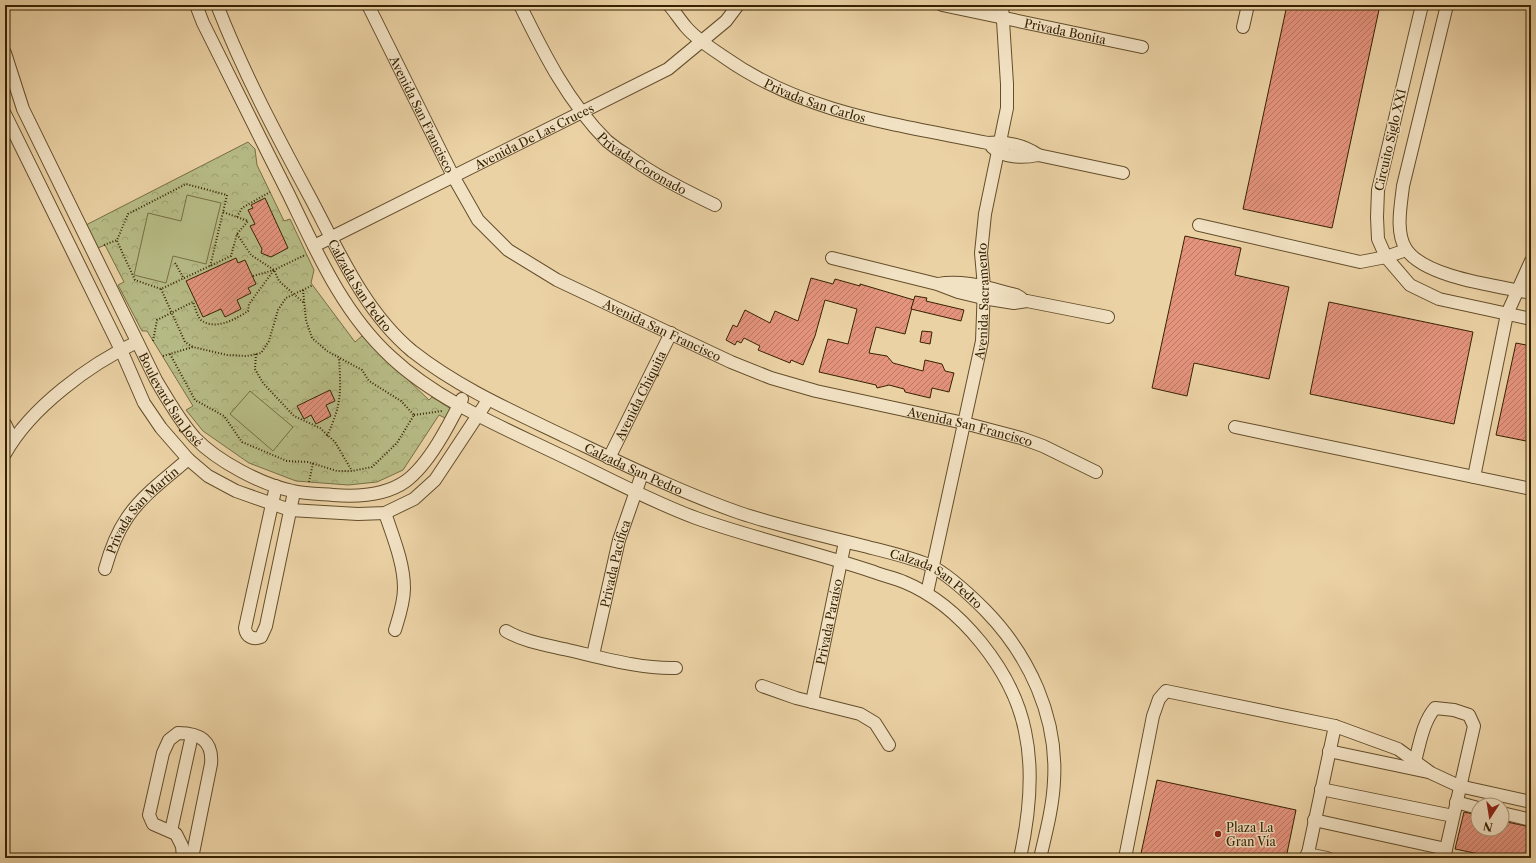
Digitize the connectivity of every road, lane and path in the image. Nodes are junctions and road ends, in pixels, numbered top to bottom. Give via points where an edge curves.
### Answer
1 (196, 5) edge
2 (217, 5) edge
3 (368, 5) edge
4 (520, 5) edge
5 (669, 5) edge
6 (738, 5) edge
7 (942, 5) edge
8 (1002, 5) edge
9 (1248, 5) edge
10 (1422, 5) edge
11 (1448, 5) edge
12 (1002, 18) junction
13 (1243, 27) dead end
14 (703, 42) junction
15 (1142, 47) dead end
16 (5, 55) edge
17 (23, 109) junction
18 (582, 113) junction
19 (5, 114) edge
20 (271, 124) junction
21 (257, 132) junction
22 (995, 146) junction
23 (1123, 173) dead end
24 (453, 176) junction
25 (270, 192) dead end
26 (715, 205) dead end
27 (223, 212) junction
28 (238, 217) junction
29 (1199, 225) dead end
30 (237, 234) junction
31 (331, 238) junction
32 (117, 240) junction
33 (104, 245) dead end
34 (310, 250) junction
35 (1406, 250) junction
36 (1386, 257) junction
37 (832, 258) dead end
38 (1531, 261) edge
39 (175, 263) dead end
40 (210, 267) junction
41 (274, 270) junction
42 (252, 276) dead end
43 (184, 279) junction
44 (107, 281) junction
45 (313, 285) dead end
46 (90, 289) junction
47 (161, 289) junction
48 (303, 290) junction
49 (1516, 290) junction
50 (983, 293) junction
51 (1531, 293) edge
52 (294, 295) junction
53 (304, 303) junction
54 (171, 312) junction
55 (1506, 314) junction
56 (1108, 317) dead end
57 (1531, 319) edge
58 (671, 333) junction
59 (153, 341) dead end
60 (137, 342) junction
61 (193, 347) junction
62 (121, 350) junction
63 (170, 354) junction
64 (256, 354) junction
65 (163, 356) dead end
66 (338, 357) junction
67 (468, 389) junction
68 (488, 400) junction
69 (459, 405) junction
70 (444, 411) dead end
71 (414, 415) junction
72 (477, 415) junction
73 (964, 423) junction
74 (5, 424) edge
75 (1235, 427) dead end
76 (328, 436) junction
77 (13, 440) junction
78 (5, 454) edge
79 (609, 458) junction
80 (188, 459) junction
81 (312, 464) junction
82 (352, 471) junction
83 (1096, 472) dead end
84 (642, 474) junction
85 (1474, 477) junction
86 (309, 482) dead end
87 (276, 486) junction
88 (1531, 489) edge
89 (294, 492) junction
90 (637, 492) junction
91 (271, 505) junction
92 (290, 510) junction
93 (385, 513) junction
94 (845, 542) junction
95 (841, 561) junction
96 (932, 566) junction
97 (105, 569) dead end
98 (927, 593) junction
99 (395, 630) dead end
100 (506, 631) dead end
101 (593, 656) junction
102 (676, 668) dead end
103 (762, 686) dead end
104 (812, 702) junction
105 (1335, 726) junction
106 (192, 735) junction
107 (889, 745) dead end
108 (1329, 751) junction
109 (1415, 760) junction
110 (1431, 773) junction
111 (1459, 786) junction
112 (1321, 789) junction
113 (1456, 802) junction
114 (1531, 802) edge
115 (1470, 806) edge
116 (1510, 815) edge
117 (1453, 816) junction
118 (1314, 820) junction
119 (1531, 820) edge
120 (171, 831) junction
121 (1023, 842) junction
122 (1042, 852) edge
123 (1445, 854) edge
124 (1307, 856) edge
125 (183, 858) edge
126 (192, 858) edge
127 (1020, 858) edge
128 (1125, 858) edge
129 (1327, 858) edge

1 - 21 street, Calzada San Pedro
2 - 20 street, Calzada San Pedro
3 - 24 street, Avenida San Francisco
4 - 18 street, Privada Coronado via 550,66
5 - 14 street, Privada San Carlos via 686,27
6 - 14 street, Avenida De Las Cruces via 726,21
7 - 12 street, Privada Bonita
8 - 12 street, Avenida Sacramento
9 - 13 street
10 - 36 street, Circuito Siglo XXI via 1378,190 1378,239
11 - 35 street, Circuito Siglo XXI via 1403,186 1400,217 1401,236
12 - 15 street, Privada Bonita
12 - 22 street, Avenida Sacramento via 1007,108
14 - 18 street, Avenida De Las Cruces via 668,69
14 - 22 street, Privada San Carlos via 739,68 780,90 814,104 848,114
16 - 17 street, Boulevard San José
17 - 19 street
17 - 44 street, Boulevard San José
18 - 24 street, Avenida De Las Cruces
18 - 26 street, Privada Coronado via 608,142 645,169
19 - 46 street, Boulevard San José
20 - 21 street
20 - 31 street, Calzada San Pedro
21 - 34 street, Calzada San Pedro
22 - 23 street, Privada San Carlos via 1029,149 1038,155
22 - 50 street, Avenida Sacramento via 981,253
24 - 31 street, Avenida De Las Cruces
24 - 58 street, Avenida San Francisco via 478,220 508,250 557,280
25 - 28 path via 242,208
27 - 28 path
27 - 32 path via 227,195 186,184 128,214
27 - 40 path
28 - 30 path via 248,220
29 - 36 street via 1360,262
30 - 40 path via 231,256
30 - 41 path via 251,255
31 - 34 street, Avenida De Las Cruces
31 - 67 street, Calzada San Pedro via 376,312 409,348
32 - 33 path
32 - 47 path via 135,280
34 - 41 path
34 - 69 street, Calzada San Pedro via 357,318 391,358
35 - 36 street
35 - 49 street via 1424,265 1447,276
36 - 55 street, Circuito Siglo XXI via 1410,285 1439,299
37 - 50 street via 937,284 952,281
38 - 49 street
39 - 43 path
40 - 43 path
41 - 42 path
41 - 52 path via 279,281
41 - 54 path via 249,304 248,311 236,319 218,324 207,323 200,319 193,302
43 - 47 path
44 - 46 street
44 - 60 street, Boulevard San José
45 - 48 path
46 - 62 street, Boulevard San José
47 - 54 path
48 - 52 path
48 - 53 path
49 - 51 street
49 - 55 street
50 - 56 street via 1016,295 1027,301
50 - 73 street, Avenida Sacramento via 982,341
52 - 53 path
52 - 64 path via 286,298 278,310 269,341 261,353
53 - 66 path via 312,338
54 - 59 path via 157,320
54 - 61 path via 185,342
55 - 57 street, Circuito Siglo XXI
55 - 85 street
58 - 73 street, Avenida San Francisco via 731,362 793,384
58 - 79 street, Avenida Chiquita
60 - 62 street
60 - 87 street, Boulevard San José via 175,412 196,438 219,457 246,473
61 - 63 path
61 - 64 path via 227,356
62 - 77 street via 46,404
62 - 80 street, Boulevard San José via 144,403 161,428
63 - 65 path
63 - 81 path via 195,400 224,416 242,442 288,462
64 - 76 path via 255,369 263,383 294,416 320,428
66 - 71 path via 362,370 369,381 401,401
66 - 76 path via 341,393 337,414
67 - 68 street, Calzada San Pedro
67 - 69 street, Boulevard San José
68 - 72 street, Boulevard San José
68 - 79 street, Calzada San Pedro
69 - 72 street, Calzada San Pedro
69 - 89 street, Boulevard San José via 426,462 406,481 376,494 345,496
70 - 71 path
71 - 82 path via 396,443 372,467
72 - 90 street, Calzada San Pedro
72 - 93 street, Boulevard San José via 435,480 414,498
73 - 83 street, Avenida San Francisco via 1043,446
73 - 96 street, Avenida Sacramento
74 - 77 street
75 - 85 street
76 - 82 path via 335,442
77 - 78 street
79 - 84 street, Calzada San Pedro
80 - 91 street, Boulevard San José via 208,476
80 - 97 street, Privada San Martín via 127,517 112,546
81 - 82 path
81 - 86 path
84 - 90 street, Privada Pacífica
84 - 94 street, Calzada San Pedro via 739,512
85 - 88 street
87 - 89 street, Boulevard San José
87 - 91 street
89 - 92 street
90 - 95 street, Calzada San Pedro via 725,527
90 - 101 street, Privada Pacífica via 619,540
91 - 92 street, Boulevard San José
91 - 92 street via 245,628 248,636 253,638 261,637 266,626
92 - 93 street, Boulevard San José
93 - 99 street via 402,568 404,588 402,608
94 - 95 street, Privada Paraíso
94 - 96 street, Calzada San Pedro via 900,555
95 - 98 street, Calzada San Pedro via 903,581
95 - 104 street, Privada Paraíso
96 - 98 street, Avenida Sacramento
96 - 122 street, Calzada San Pedro via 971,596 1000,626 1028,668 1040,693 1050,726 1055,759 1054,784
98 - 121 street, Calzada San Pedro via 954,613 982,641 1015,700 1025,728 1028,752 1028,804
100 - 101 street via 516,637
101 - 102 street via 643,666
103 - 104 street
104 - 107 street via 869,718
105 - 108 street
105 - 109 street via 1388,745
105 - 128 street via 1166,691 1159,699 1153,716
106 - 120 street
106 - 120 street via 178,733 166,744 149,811 153,824
106 - 126 street via 206,742 210,747 211,758
108 - 110 street
108 - 112 street
109 - 110 street
109 - 111 street via 1424,728 1435,708 1469,715 1474,726
110 - 111 street
111 - 113 street
111 - 114 street
112 - 117 street
112 - 118 street
113 - 115 street
113 - 117 street
116 - 119 street
117 - 123 street
118 - 123 street
118 - 124 street
120 - 125 street via 180,839
121 - 122 street
121 - 127 street, Calzada San Pedro
124 - 129 street

